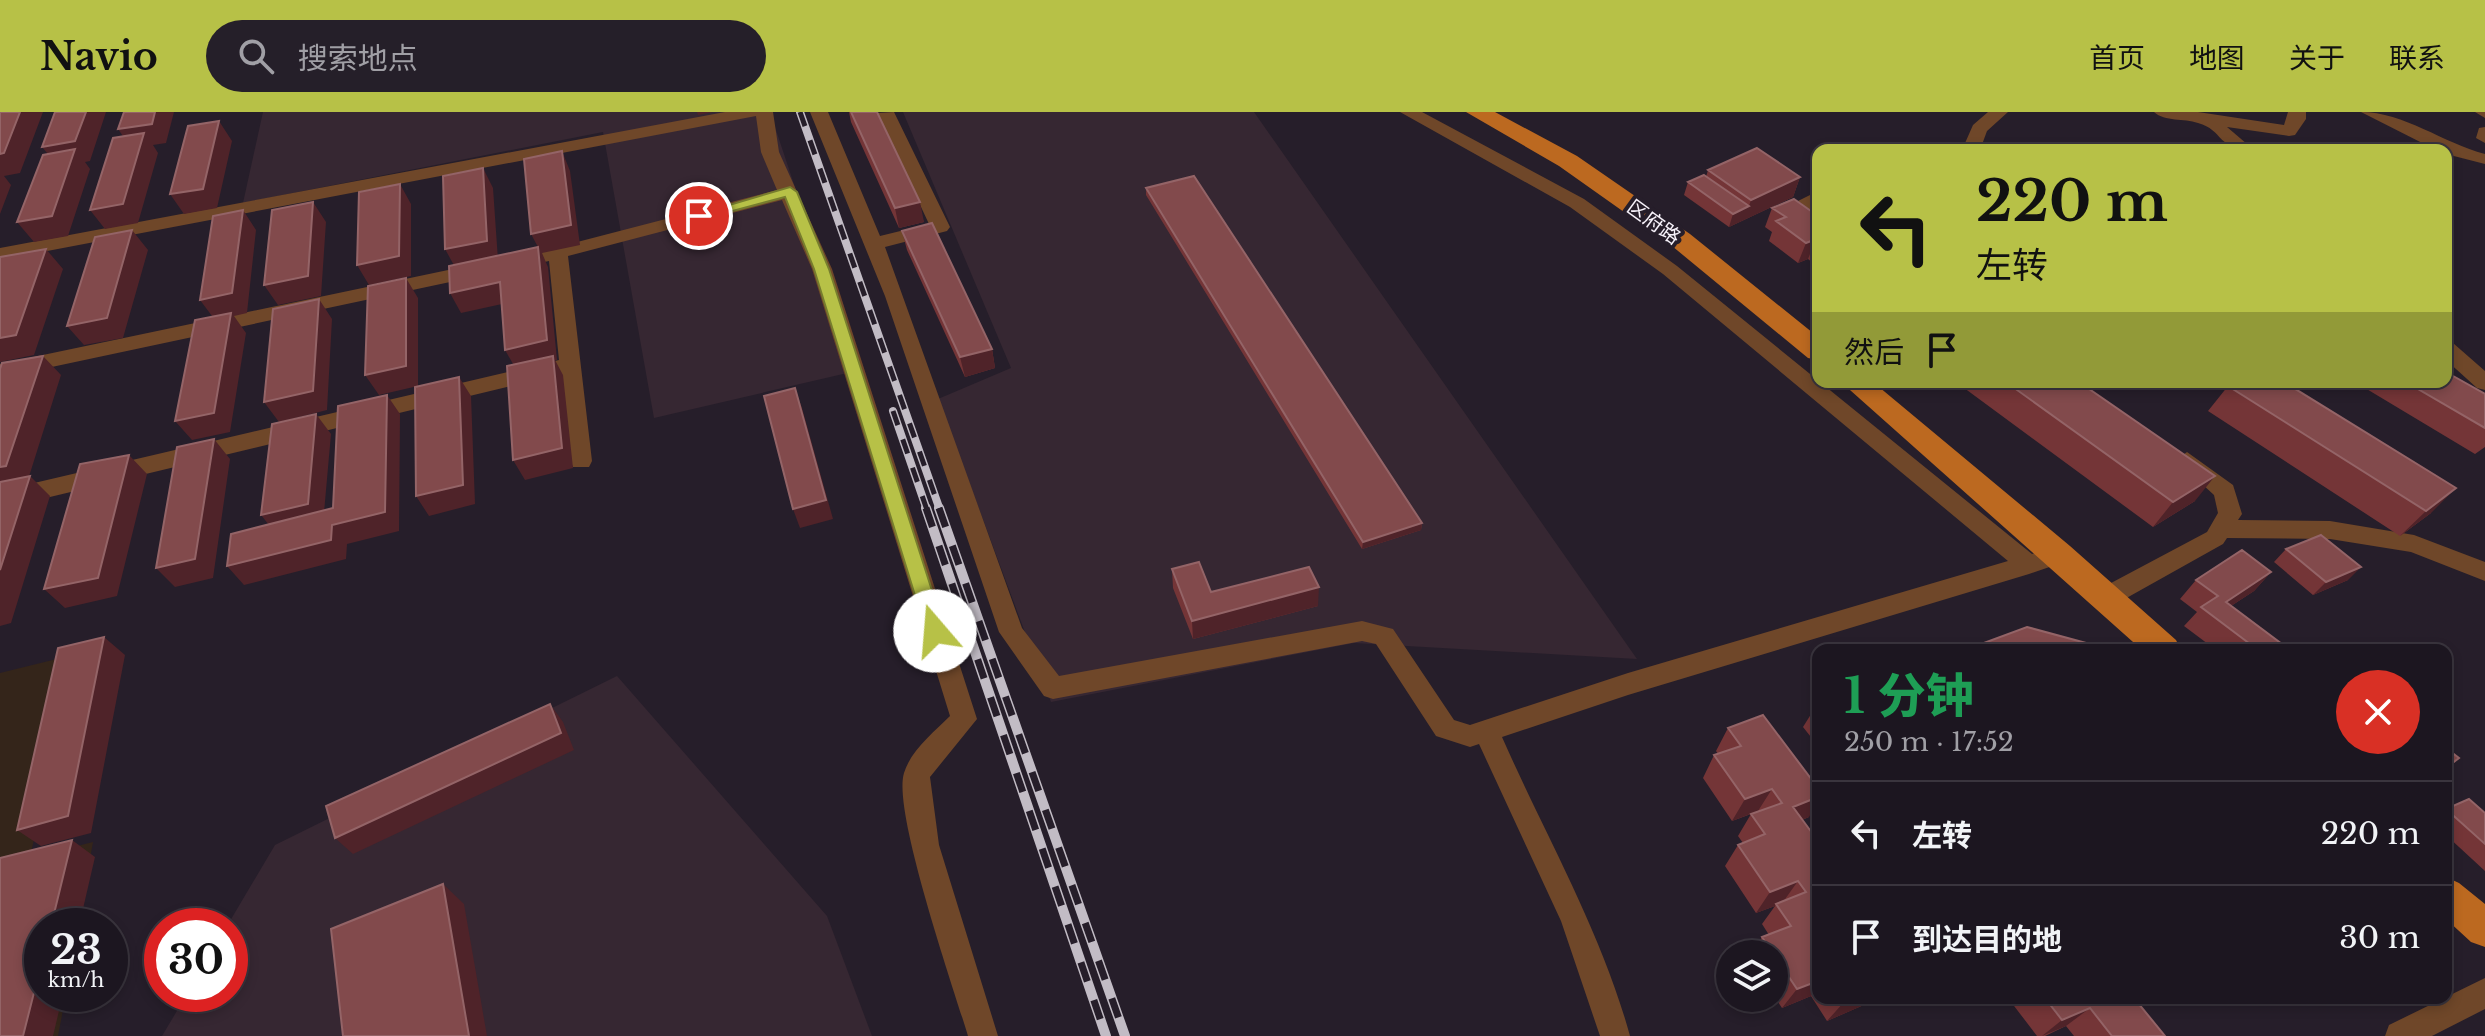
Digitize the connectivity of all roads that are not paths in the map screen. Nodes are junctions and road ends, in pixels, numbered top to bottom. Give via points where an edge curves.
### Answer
1 (753, 112) edge
2 (764, 112) edge
3 (819, 112) edge
4 (1409, 112) edge
5 (1478, 112) edge
6 (1999, 112) edge
7 (2163, 112) edge
8 (2297, 112) edge
9 (2370, 112) edge
10 (886, 113) edge
11 (2206, 119) junction
12 (1973, 144) edge
13 (2237, 144) edge
14 (2439, 144) edge
15 (2452, 151) edge
16 (2485, 159) edge
17 (790, 192) junction
18 (874, 244) junction
19 (558, 253) junction
20 (0, 254) edge
21 (1812, 345) edge
22 (2452, 353) edge
23 (569, 365) junction
24 (0, 371) edge
25 (2485, 383) edge
26 (1812, 387) edge
27 (1814, 388) edge
28 (1862, 388) edge
29 (2165, 447) edge
30 (581, 461) dead end
31 (0, 500) edge
32 (2221, 529) junction
33 (2059, 555) junction
34 (2029, 565) junction
35 (2485, 572) edge
36 (2105, 598) junction
37 (2157, 644) edge
38 (1486, 731) junction
39 (2452, 900) edge
40 (2485, 929) edge
41 (2485, 993) edge
42 (983, 1036) edge
43 (1615, 1036) edge
44 (2400, 1036) edge

1 - 20 street
2 - 17 street via 770,152
3 - 18 street
4 - 26 street via 1577,203 1670,270
5 - 21 main road, 区府路 via 1593,179 1681,240
6 - 12 street via 1979,129
7 - 11 street
8 - 11 street via 2289,131
9 - 14 street
10 - 18 street via 940,227
11 - 13 street
15 - 16 street
17 - 19 street
17 - 42 street via 822,269 964,719 916,776 925,845
18 - 38 street via 1011,632 1053,688 1362,631 1384,636 1445,728 1470,736
19 - 23 street
19 - 24 street
22 - 25 street
23 - 30 street
23 - 31 street
27 - 34 street
28 - 33 main road
29 - 32 street via 2225,491 2230,514
32 - 35 street via 2344,532 2414,544
32 - 36 street via 2215,538
33 - 34 street
33 - 36 main road
34 - 38 street
36 - 37 main road
38 - 43 street via 1565,895 1605,992
39 - 40 main road
41 - 44 street

